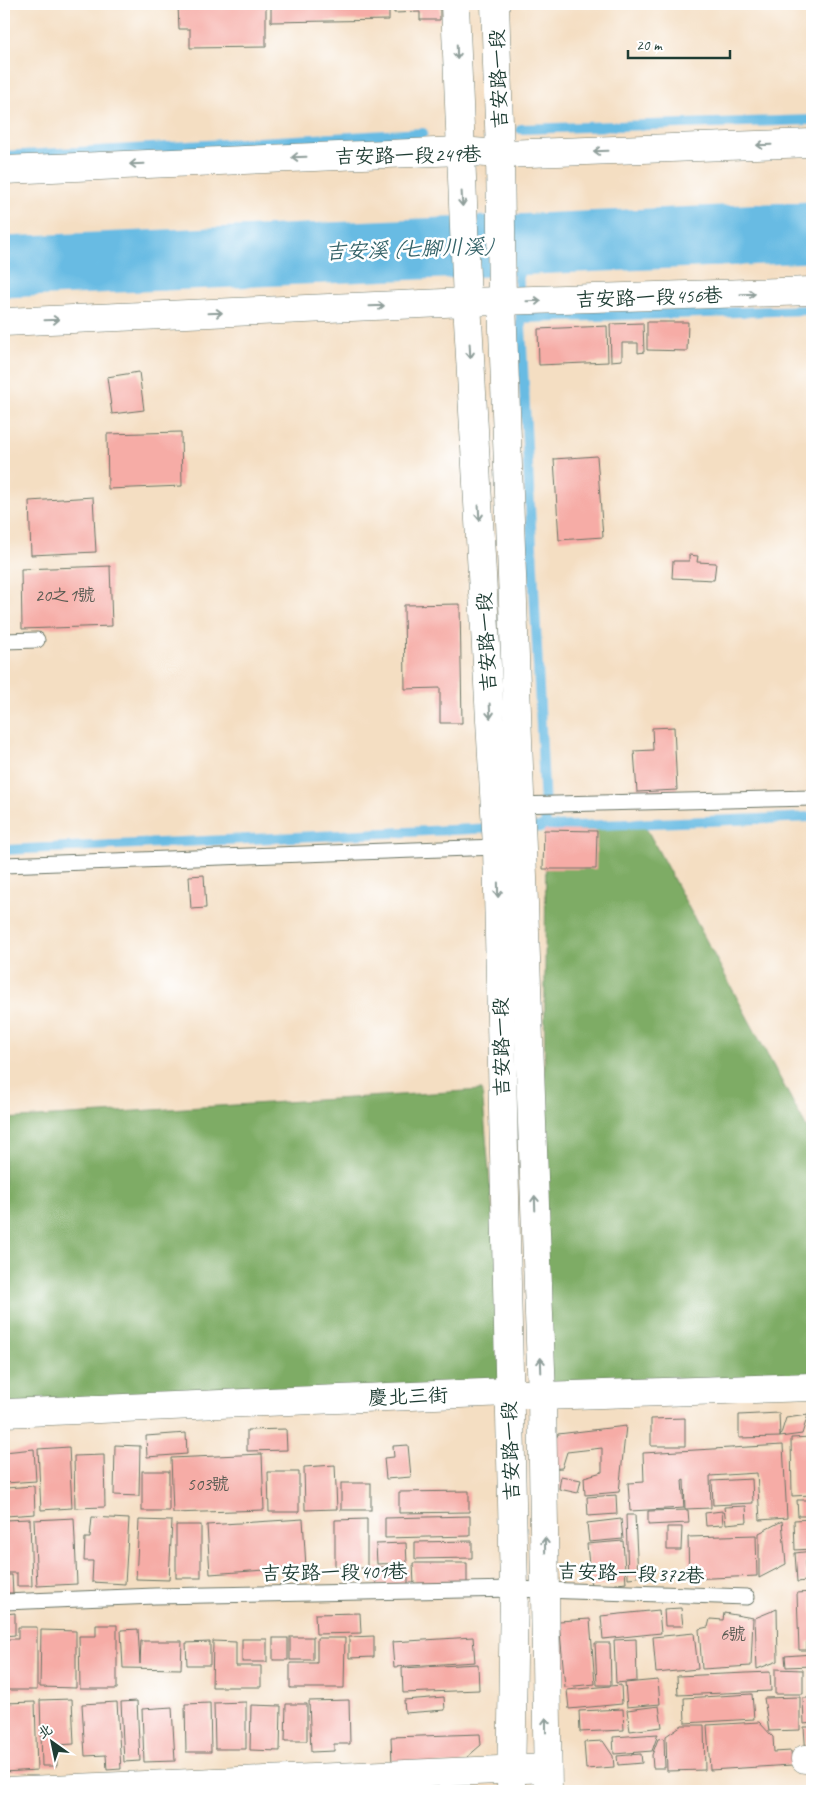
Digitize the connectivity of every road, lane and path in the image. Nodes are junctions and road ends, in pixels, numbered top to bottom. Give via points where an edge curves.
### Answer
1 (455, 4) edge
2 (495, 4) edge
3 (812, 143) edge
4 (460, 151) junction
5 (500, 154) junction
6 (4, 170) edge
7 (812, 292) edge
8 (485, 302) junction
9 (4, 322) edge
10 (37, 640) dead end
11 (4, 641) edge
12 (812, 798) edge
13 (508, 805) junction
14 (497, 847) junction
15 (4, 865) edge
16 (812, 1387) edge
17 (508, 1392) junction
18 (542, 1396) junction
19 (4, 1413) edge
20 (514, 1589) junction
21 (546, 1591) junction
22 (747, 1597) dead end
23 (4, 1602) edge
24 (510, 1780) edge
25 (547, 1780) edge
26 (4, 1791) edge

1 -> 4 street, 吉安路一段
2 - 5 street, 吉安路一段
3 -> 5 street, 吉安路一段249巷
4 - 5 street, 吉安路一段249巷
4 -> 6 street, 吉安路一段249巷
4 -> 8 street, 吉安路一段
5 - 8 street, 吉安路一段
8 -> 7 street, 吉安路一段456巷
9 -> 8 street, 吉安路一段456巷
8 - 13 street, 吉安路一段
10 - 11 lane
12 - 13 lane
13 - 14 street, 吉安路一段
18 -> 13 street, 吉安路一段
14 - 15 lane
14 -> 17 street, 吉安路一段
16 - 18 street, 慶北三街
17 - 18 street, 慶北三街
17 - 19 street, 慶北三街
17 - 20 street, 吉安路一段
21 -> 18 street, 吉安路一段
20 - 21 lane, 吉安路一段372巷
20 - 23 lane, 吉安路一段401巷
20 - 24 street, 吉安路一段
21 - 22 lane, 吉安路一段372巷
25 -> 21 street, 吉安路一段
24 - 25 street
24 - 26 street via 475,1771

